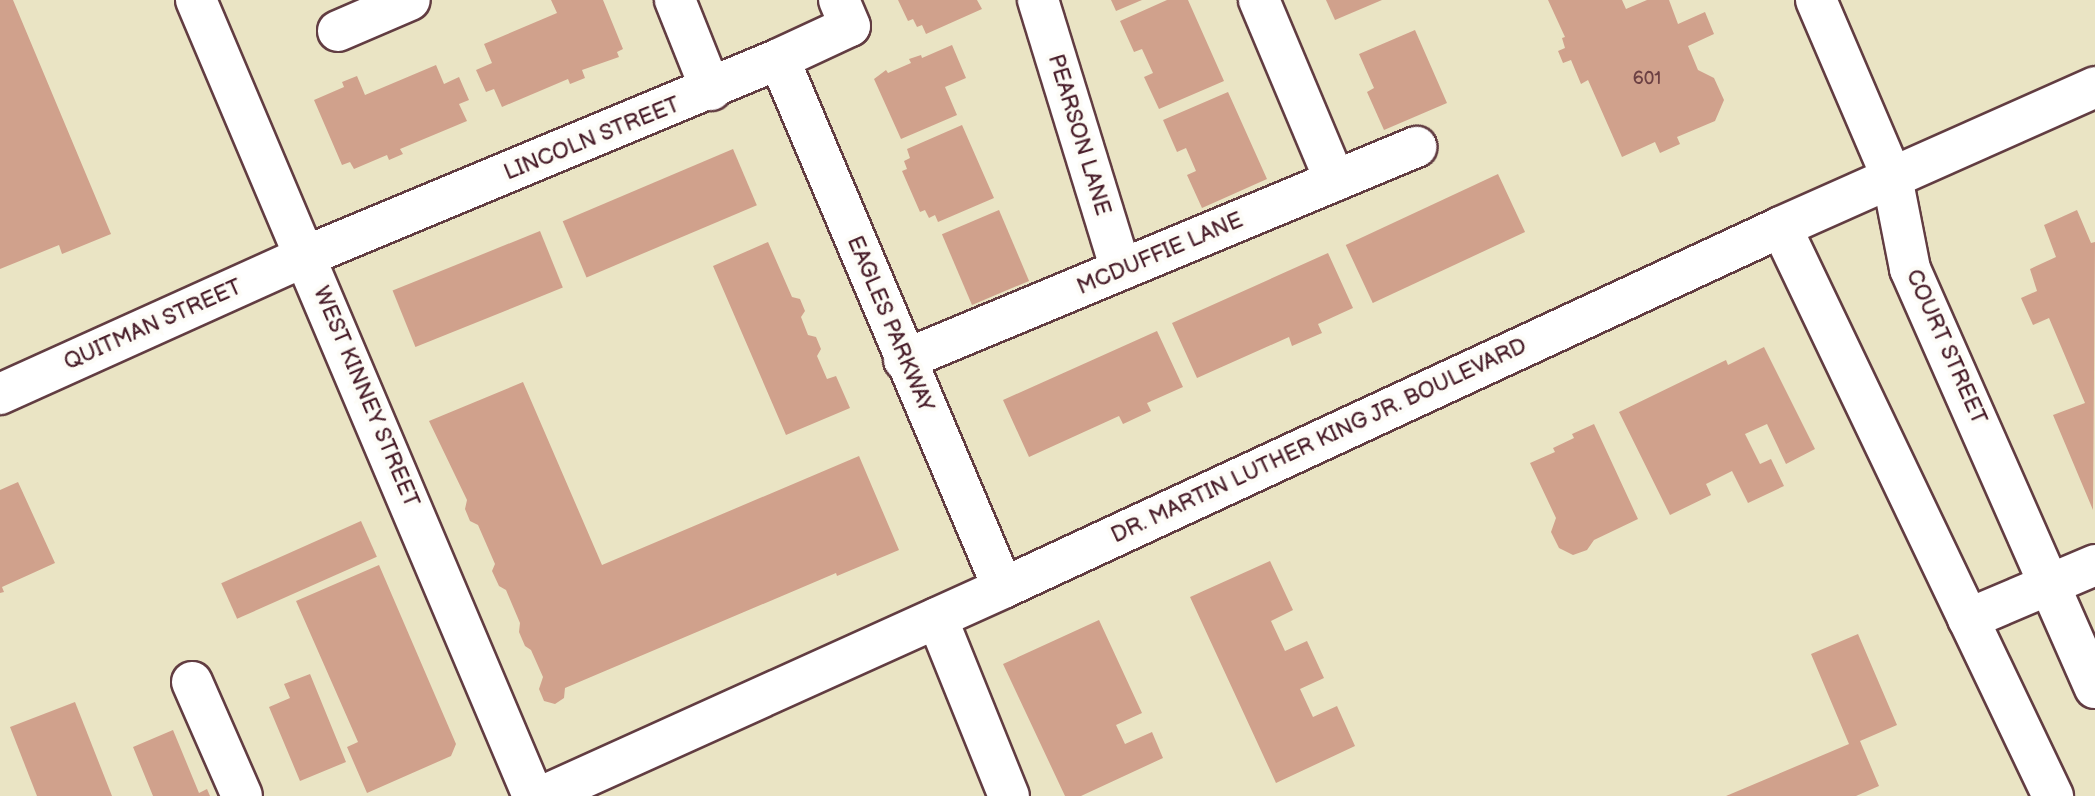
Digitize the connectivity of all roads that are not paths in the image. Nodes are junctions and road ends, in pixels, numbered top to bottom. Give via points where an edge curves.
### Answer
1 (196, 0) edge
2 (410, 0) edge
3 (675, 0) edge
4 (839, 0) edge
5 (1038, 0) edge
6 (1259, 0) edge
7 (1816, 0) edge
8 (338, 31) dead end
9 (779, 59) junction
10 (2095, 87) edge
11 (711, 90) junction
12 (1416, 147) dead end
13 (1892, 177) junction
14 (1335, 181) junction
15 (1781, 227) junction
16 (306, 256) junction
17 (1121, 270) junction
18 (904, 360) junction
19 (0, 394) edge
20 (2095, 565) edge
21 (2049, 586) junction
22 (1003, 588) junction
23 (937, 618) junction
24 (1968, 619) junction
25 (192, 682) dead end
26 (2095, 688) edge
27 (242, 796) edge
28 (533, 796) edge
29 (543, 796) edge
30 (1009, 796) edge
31 (2053, 796) edge

1 - 16 street, WEST KINNEY STREET
2 - 8 street
3 - 11 street
4 - 9 street, LINCOLN STREET via 850,26
5 - 17 street, PEARSON LANE
6 - 14 street
7 - 13 street, COURT STREET
9 - 11 street, LINCOLN STREET
9 - 18 street, EAGLES PARKWAY
10 - 13 street, DR. MARTIN LUTHER KING JR. BOULEVARD
11 - 16 street, LINCOLN STREET
12 - 14 street, MCDUFFIE LANE
13 - 15 street, DR. MARTIN LUTHER KING JR. BOULEVARD
13 - 21 street, COURT STREET via 1910,269
14 - 17 street, MCDUFFIE LANE
15 - 22 street, DR. MARTIN LUTHER KING JR. BOULEVARD
15 - 24 street
16 - 19 street, QUITMAN STREET
16 - 28 street, WEST KINNEY STREET
17 - 18 street, MCDUFFIE LANE
18 - 22 street, EAGLES PARKWAY
20 - 21 street
21 - 24 street
21 - 26 street, COURT STREET
22 - 23 street, DR. MARTIN LUTHER KING JR. BOULEVARD
23 - 29 street, DR. MARTIN LUTHER KING JR. BOULEVARD
23 - 30 street
24 - 31 street
25 - 27 street

